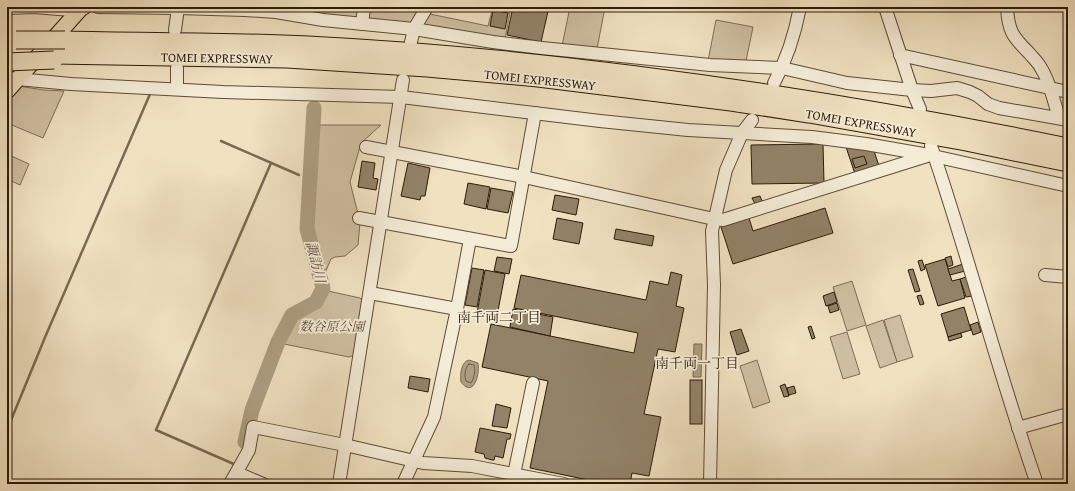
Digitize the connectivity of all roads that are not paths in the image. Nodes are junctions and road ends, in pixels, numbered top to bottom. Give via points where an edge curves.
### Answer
1 (13, 7) edge
2 (34, 7) edge
3 (98, 7) edge
4 (364, 7) edge
5 (427, 7) edge
6 (800, 7) edge
7 (885, 7) edge
8 (1007, 7) edge
9 (7, 8) edge
10 (84, 8) edge
11 (178, 8) edge
12 (362, 24) junction
13 (414, 29) junction
14 (175, 30) dead end
15 (410, 42) dead end
16 (9, 50) edge
17 (900, 55) junction
18 (177, 68) dead end
19 (782, 68) junction
20 (13, 78) edge
21 (403, 80) dead end
22 (774, 83) dead end
23 (177, 89) junction
24 (1050, 89) junction
25 (912, 90) junction
26 (7, 91) edge
27 (1068, 92) edge
28 (401, 97) junction
29 (920, 109) dead end
30 (535, 113) junction
31 (1063, 119) edge
32 (752, 120) dead end
33 (742, 133) junction
34 (366, 147) dead end
35 (1068, 147) edge
36 (392, 152) junction
37 (931, 153) junction
38 (1068, 163) edge
39 (524, 177) junction
40 (1068, 186) edge
41 (359, 218) dead end
42 (714, 220) junction
43 (382, 222) junction
44 (470, 239) junction
45 (1045, 275) dead end
46 (1068, 277) edge
47 (370, 293) junction
48 (457, 309) junction
49 (533, 383) dead end
50 (1068, 414) edge
51 (1018, 428) junction
52 (345, 444) junction
53 (413, 460) junction
54 (237, 473) junction
55 (513, 479) edge
56 (230, 484) edge
57 (264, 484) edge
58 (339, 484) edge
59 (403, 484) edge
60 (564, 484) edge
61 (710, 484) edge
62 (1037, 484) edge

1 - 2 street
1 - 9 street
2 - 10 street
3 - 11 street
4 - 12 street
5 - 13 street
6 - 19 street via 795,32
7 - 17 street
8 - 24 street via 1011,31 1041,66
10 - 20 main road
11 - 12 street via 276,12
11 - 14 street
12 - 13 street
13 - 15 street
13 - 19 street via 542,48 710,65
16 - 35 highway, TOMEI EXPRESSWAY, bridge via 64,40 308,45 472,57 667,78 823,101
16 - 38 highway, TOMEI EXPRESSWAY via 55,58 122,56 287,59 538,78 809,114
17 - 24 street
17 - 25 street
18 - 23 street
19 - 22 street
19 - 25 street via 847,83
20 - 23 street via 71,84
20 - 26 main road
21 - 28 street
23 - 28 street
24 - 27 street
24 - 31 street
25 - 29 street
25 - 31 street via 957,88 999,108
28 - 30 street
28 - 36 street
30 - 33 street
30 - 39 street
32 - 33 street
33 - 37 street via 812,137
33 - 42 street via 726,170
34 - 36 street
36 - 39 street
36 - 43 street
37 - 40 street
37 - 42 street via 724,220
37 - 51 street
39 - 42 street
39 - 44 street via 511,246
41 - 43 street
42 - 61 street
43 - 44 street
43 - 47 street
44 - 48 street
45 - 46 street
47 - 48 street
47 - 52 street
48 - 53 street via 434,417
49 - 55 street
50 - 51 street
51 - 62 street
52 - 53 street
52 - 54 street via 253,427 249,450
52 - 58 street
53 - 55 street via 422,463 472,466
53 - 59 street
54 - 56 street
54 - 57 street
55 - 60 street

